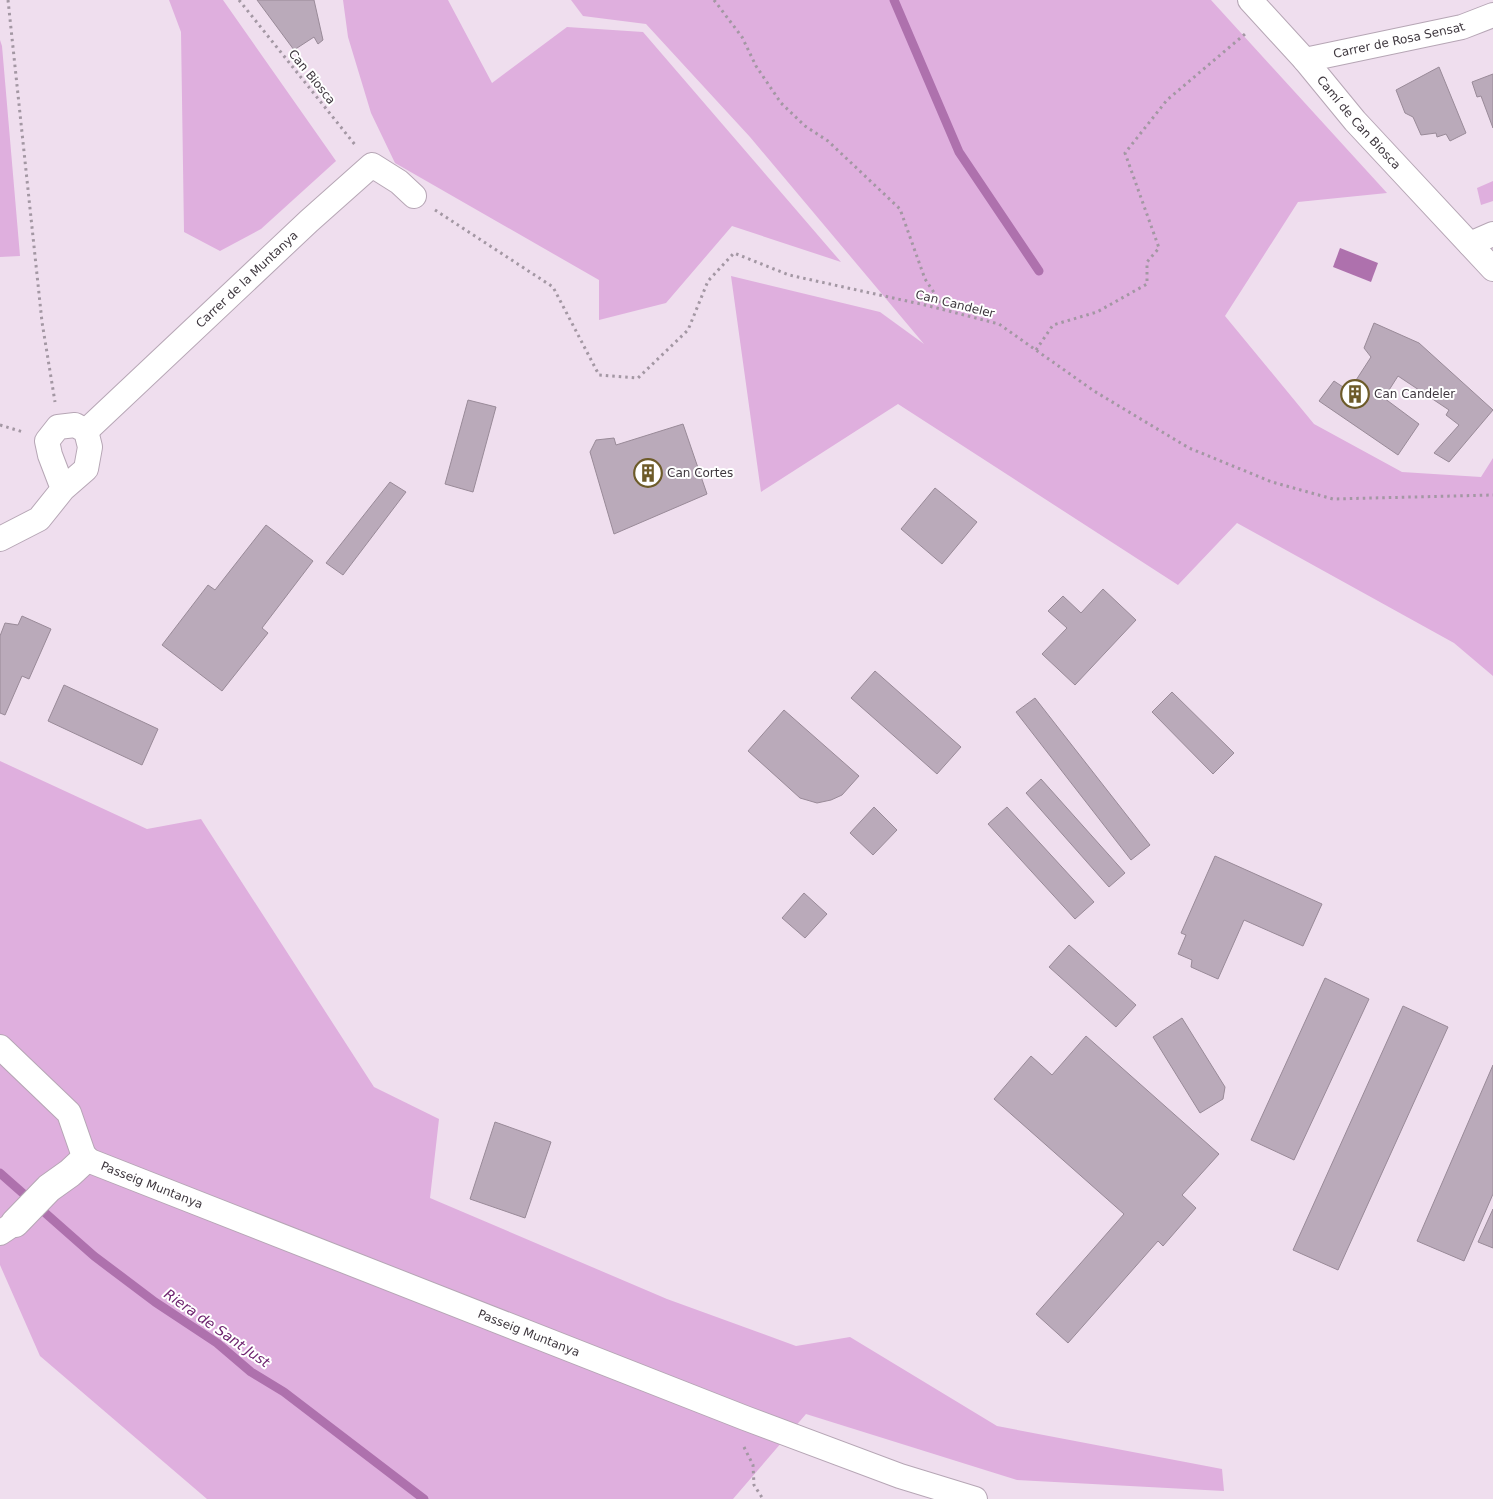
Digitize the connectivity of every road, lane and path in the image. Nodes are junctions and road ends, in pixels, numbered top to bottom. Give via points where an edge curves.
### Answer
1 (8, 0) edge
2 (239, 0) edge
3 (714, 0) edge
4 (1250, 0) edge
5 (1493, 15) edge
6 (1266, 18) junction
7 (1305, 60) junction
8 (372, 165) junction
9 (414, 196) joint
10 (1493, 234) edge
11 (1470, 244) junction
12 (1493, 269) edge
13 (946, 310) junction
14 (1036, 350) junction
15 (58, 426) junction
16 (86, 431) junction
17 (63, 490) junction
18 (1493, 495) edge
19 (0, 539) edge
20 (0, 1047) edge
21 (85, 1159) junction
22 (8, 1228) edge
23 (741, 1442) dead end
24 (763, 1499) edge
25 (975, 1499) edge

1 - 15 path via 42,322
2 - 8 path, Can Biosca
3 - 13 path via 742,37 756,66 781,103 805,126 828,140 900,208 925,279
4 - 6 street, Camí de Can Biosca
5 - 7 street, Carrer de Rosa Sensat via 1462,27
6 - 7 street, Camí de Can Biosca
6 - 14 path via 1216,56 1167,100 1125,153 1158,248 1147,262 1147,284 1097,312 1053,325
7 - 11 street, Camí de Can Biosca via 1354,121
8 - 9 street
8 - 16 street, Carrer de la Muntanya via 309,220
9 - 13 path, Can Candeler via 553,287 599,374 638,378 688,330 708,281 734,253 789,275
10 - 11 street
11 - 12 street, Camí de Can Biosca
13 - 14 path, Can Candeler via 999,324
14 - 18 path, Can Candeler via 1094,391 1189,448 1272,482 1333,500
15 - 16 street via 75,425
15 - 17 street via 47,440
16 - 17 street via 90,447 86,469
17 - 19 street via 39,518
20 - 21 street, Passeig Muntanya via 69,1113
21 - 22 street, Passeig Muntanya
21 - 25 street, Passeig Muntanya via 745,1418 900,1476
23 - 24 path via 753,1465 754,1485

